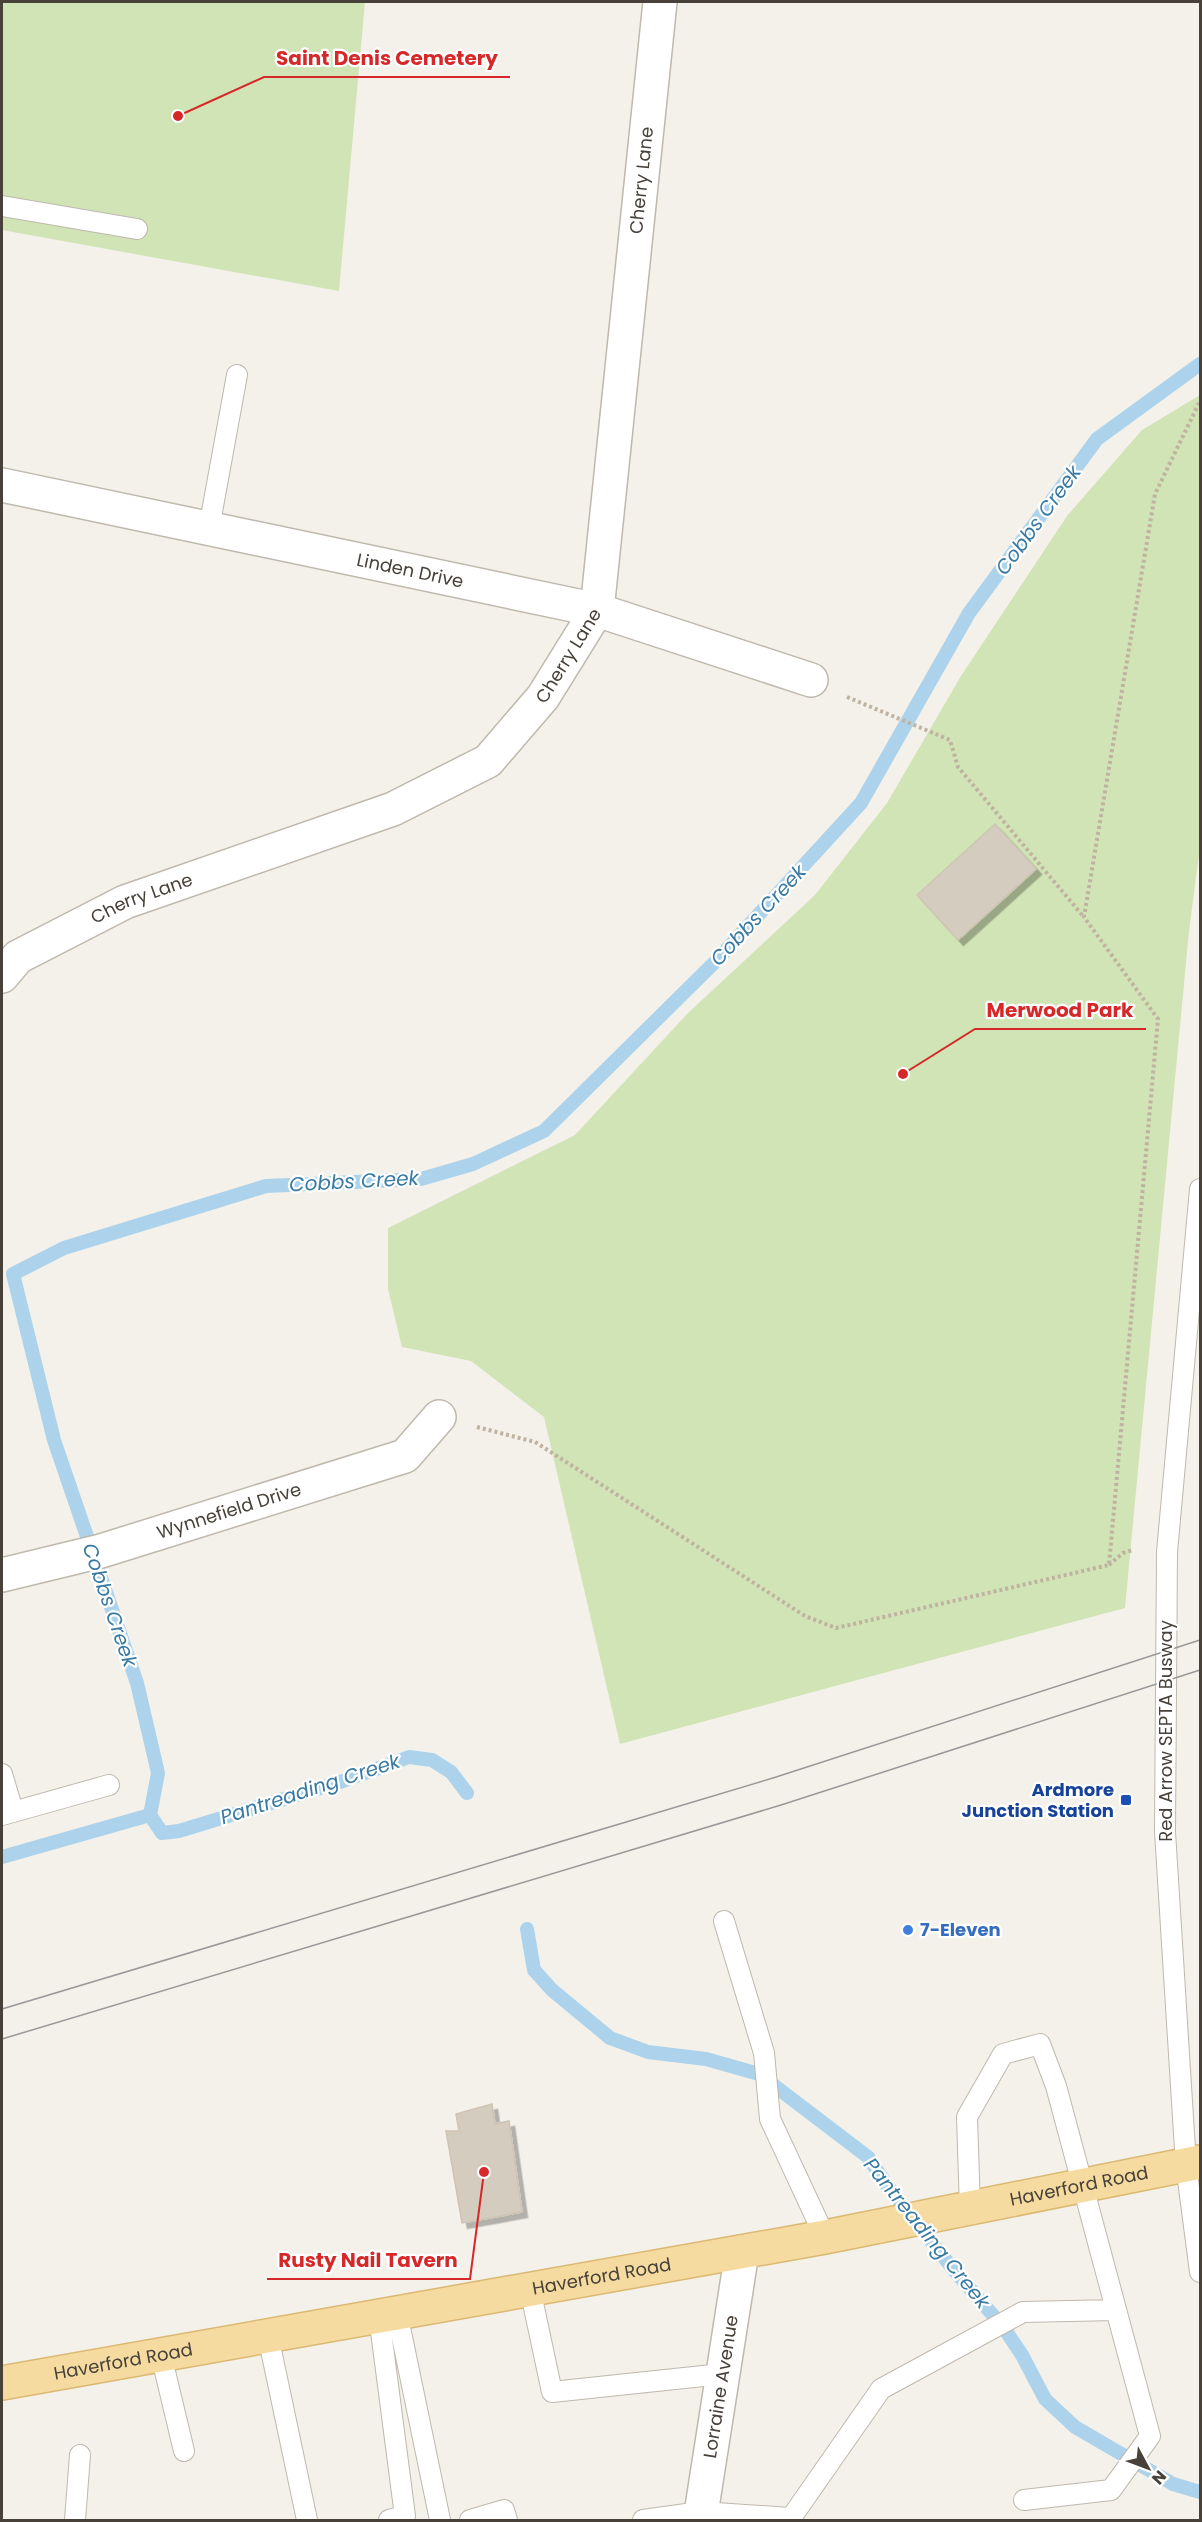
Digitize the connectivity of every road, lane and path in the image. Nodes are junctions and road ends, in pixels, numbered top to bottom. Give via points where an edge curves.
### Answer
1 (660, 2) edge
2 (2, 206) edge
3 (136, 229) dead end
4 (237, 375) dead end
5 (1200, 401) edge
6 (2, 485) edge
7 (209, 528) junction
8 (597, 610) junction
9 (811, 680) dead end
10 (861, 703) dead end
11 (1084, 917) junction
12 (2, 976) edge
13 (1200, 1190) edge
14 (439, 1417) joint
15 (2, 1575) edge
16 (2, 1774) edge
17 (109, 1785) dead end
18 (7, 1813) edge
19 (724, 1921) dead end
20 (1193, 2163) edge
21 (1081, 2186) junction
22 (958, 2211) junction
23 (825, 2237) junction
24 (742, 2252) junction
25 (1200, 2272) edge
26 (530, 2289) junction
27 (1116, 2310) junction
28 (388, 2315) junction
29 (268, 2336) junction
30 (161, 2355) junction
31 (722, 2374) junction
32 (2, 2383) edge
33 (184, 2451) dead end
34 (80, 2455) dead end
35 (1024, 2500) dead end
36 (700, 2516) edge
37 (791, 2519) edge
38 (75, 2520) edge
39 (307, 2520) edge
40 (389, 2520) edge
41 (440, 2520) edge
42 (470, 2520) edge
43 (507, 2520) edge
44 (643, 2520) edge

1 - 8 street, Cherry Lane
2 - 3 lane
4 - 7 lane
5 - 11 path via 1155,495
6 - 7 street, Linden Drive
7 - 8 street, Linden Drive
8 - 9 street, Linden Drive
8 - 12 street, Cherry Lane via 543,698 488,760 393,809 125,902 18,957
10 - 11 path via 950,740 958,767
11 - 14 path via 1158,1019 1109,1565 836,1628 805,1616 535,1442
13 - 20 lane, Red Arrow SEPTA Busway via 1167,1552 1165,1832
14 - 15 street, Wynnefield Drive via 405,1456 101,1551
16 - 18 lane
17 - 18 lane
19 - 23 lane via 764,2053 770,2119
20 - 21 main road, Haverford Road
20 - 25 lane, Red Arrow SEPTA Busway
21 - 22 main road, Haverford Road
21 - 22 lane via 1056,2086 1040,2044 1003,2054 967,2117
21 - 27 lane
22 - 23 main road, Haverford Road
23 - 24 main road, Haverford Road
24 - 26 main road, Haverford Road
24 - 31 street, Lorraine Avenue
26 - 28 main road, Haverford Road
26 - 31 lane via 552,2392
27 - 35 lane via 1150,2436 1111,2490
27 - 37 lane via 1023,2312 881,2389
28 - 29 main road, Haverford Road
28 - 40 lane via 405,2516
28 - 41 lane
29 - 30 main road, Haverford Road
29 - 39 lane
30 - 32 main road, Haverford Road
30 - 33 lane
31 - 36 street, Lorraine Avenue
34 - 38 lane
36 - 37 lane
36 - 44 lane
42 - 43 lane via 504,2510

